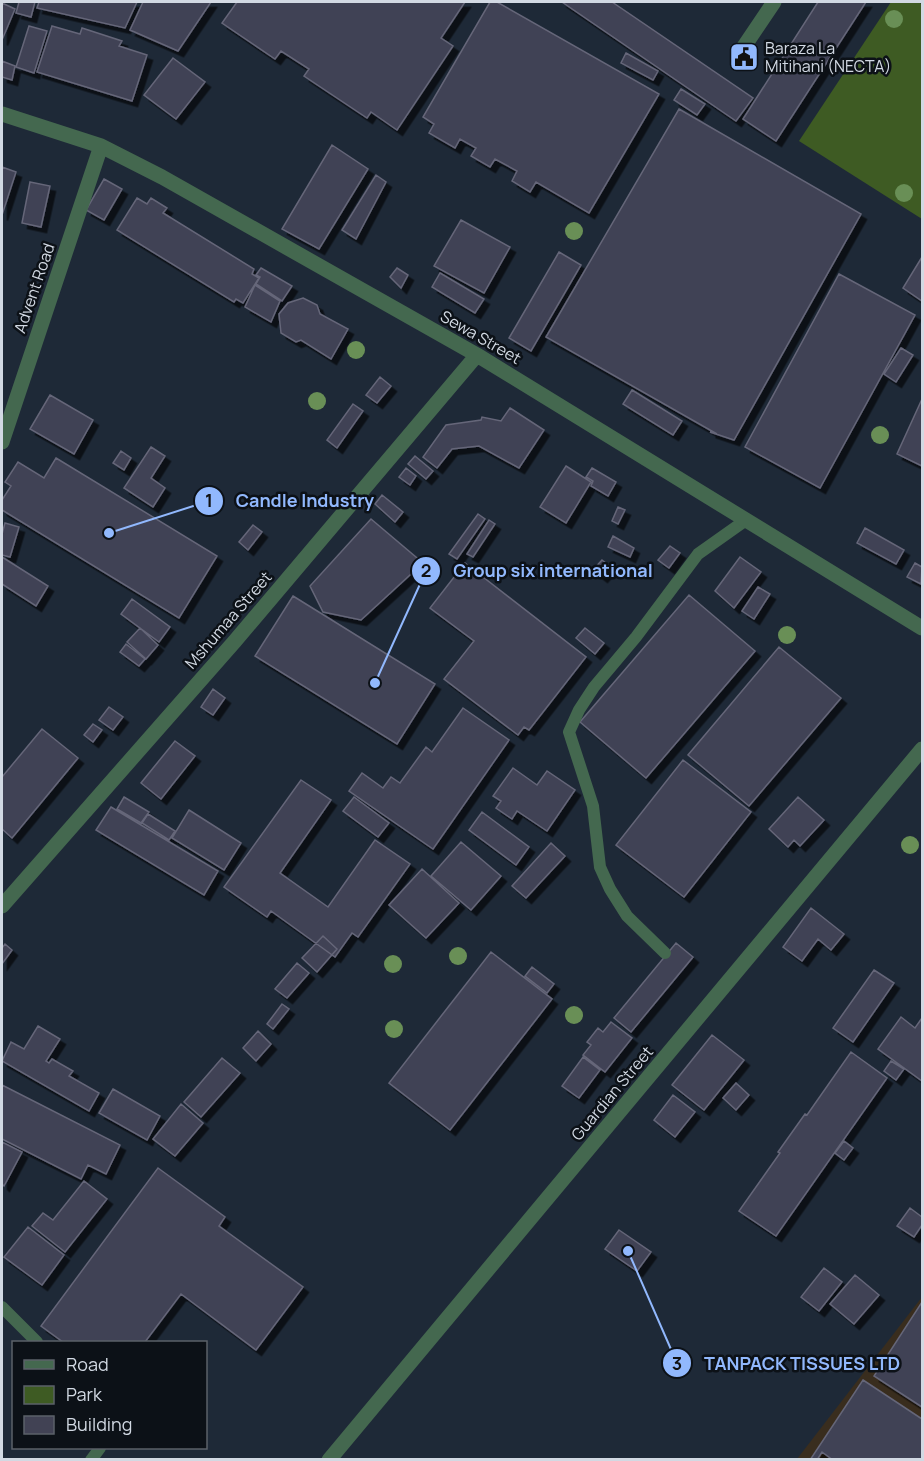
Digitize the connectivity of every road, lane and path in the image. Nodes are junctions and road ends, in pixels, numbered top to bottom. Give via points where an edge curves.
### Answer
1 (774, 2) edge
2 (739, 54) dead end
3 (2, 114) edge
4 (101, 146) junction
5 (477, 355) junction
6 (2, 442) edge
7 (746, 520) junction
8 (922, 628) edge
9 (922, 749) edge
10 (2, 906) edge
11 (665, 953) dead end
12 (2, 1307) edge
13 (36, 1341) edge
14 (329, 1460) edge

1 - 2 street
3 - 4 street, Sewa Street
4 - 5 street, Sewa Street
4 - 6 street, Advent Road
5 - 7 street, Sewa Street
5 - 10 street, Mshumaa Street via 235,641
7 - 8 street, Sewa Street
7 - 11 lane via 698,554 594,687 569,732 593,806 600,867 627,916
9 - 14 street, Guardian Street
12 - 13 lane

